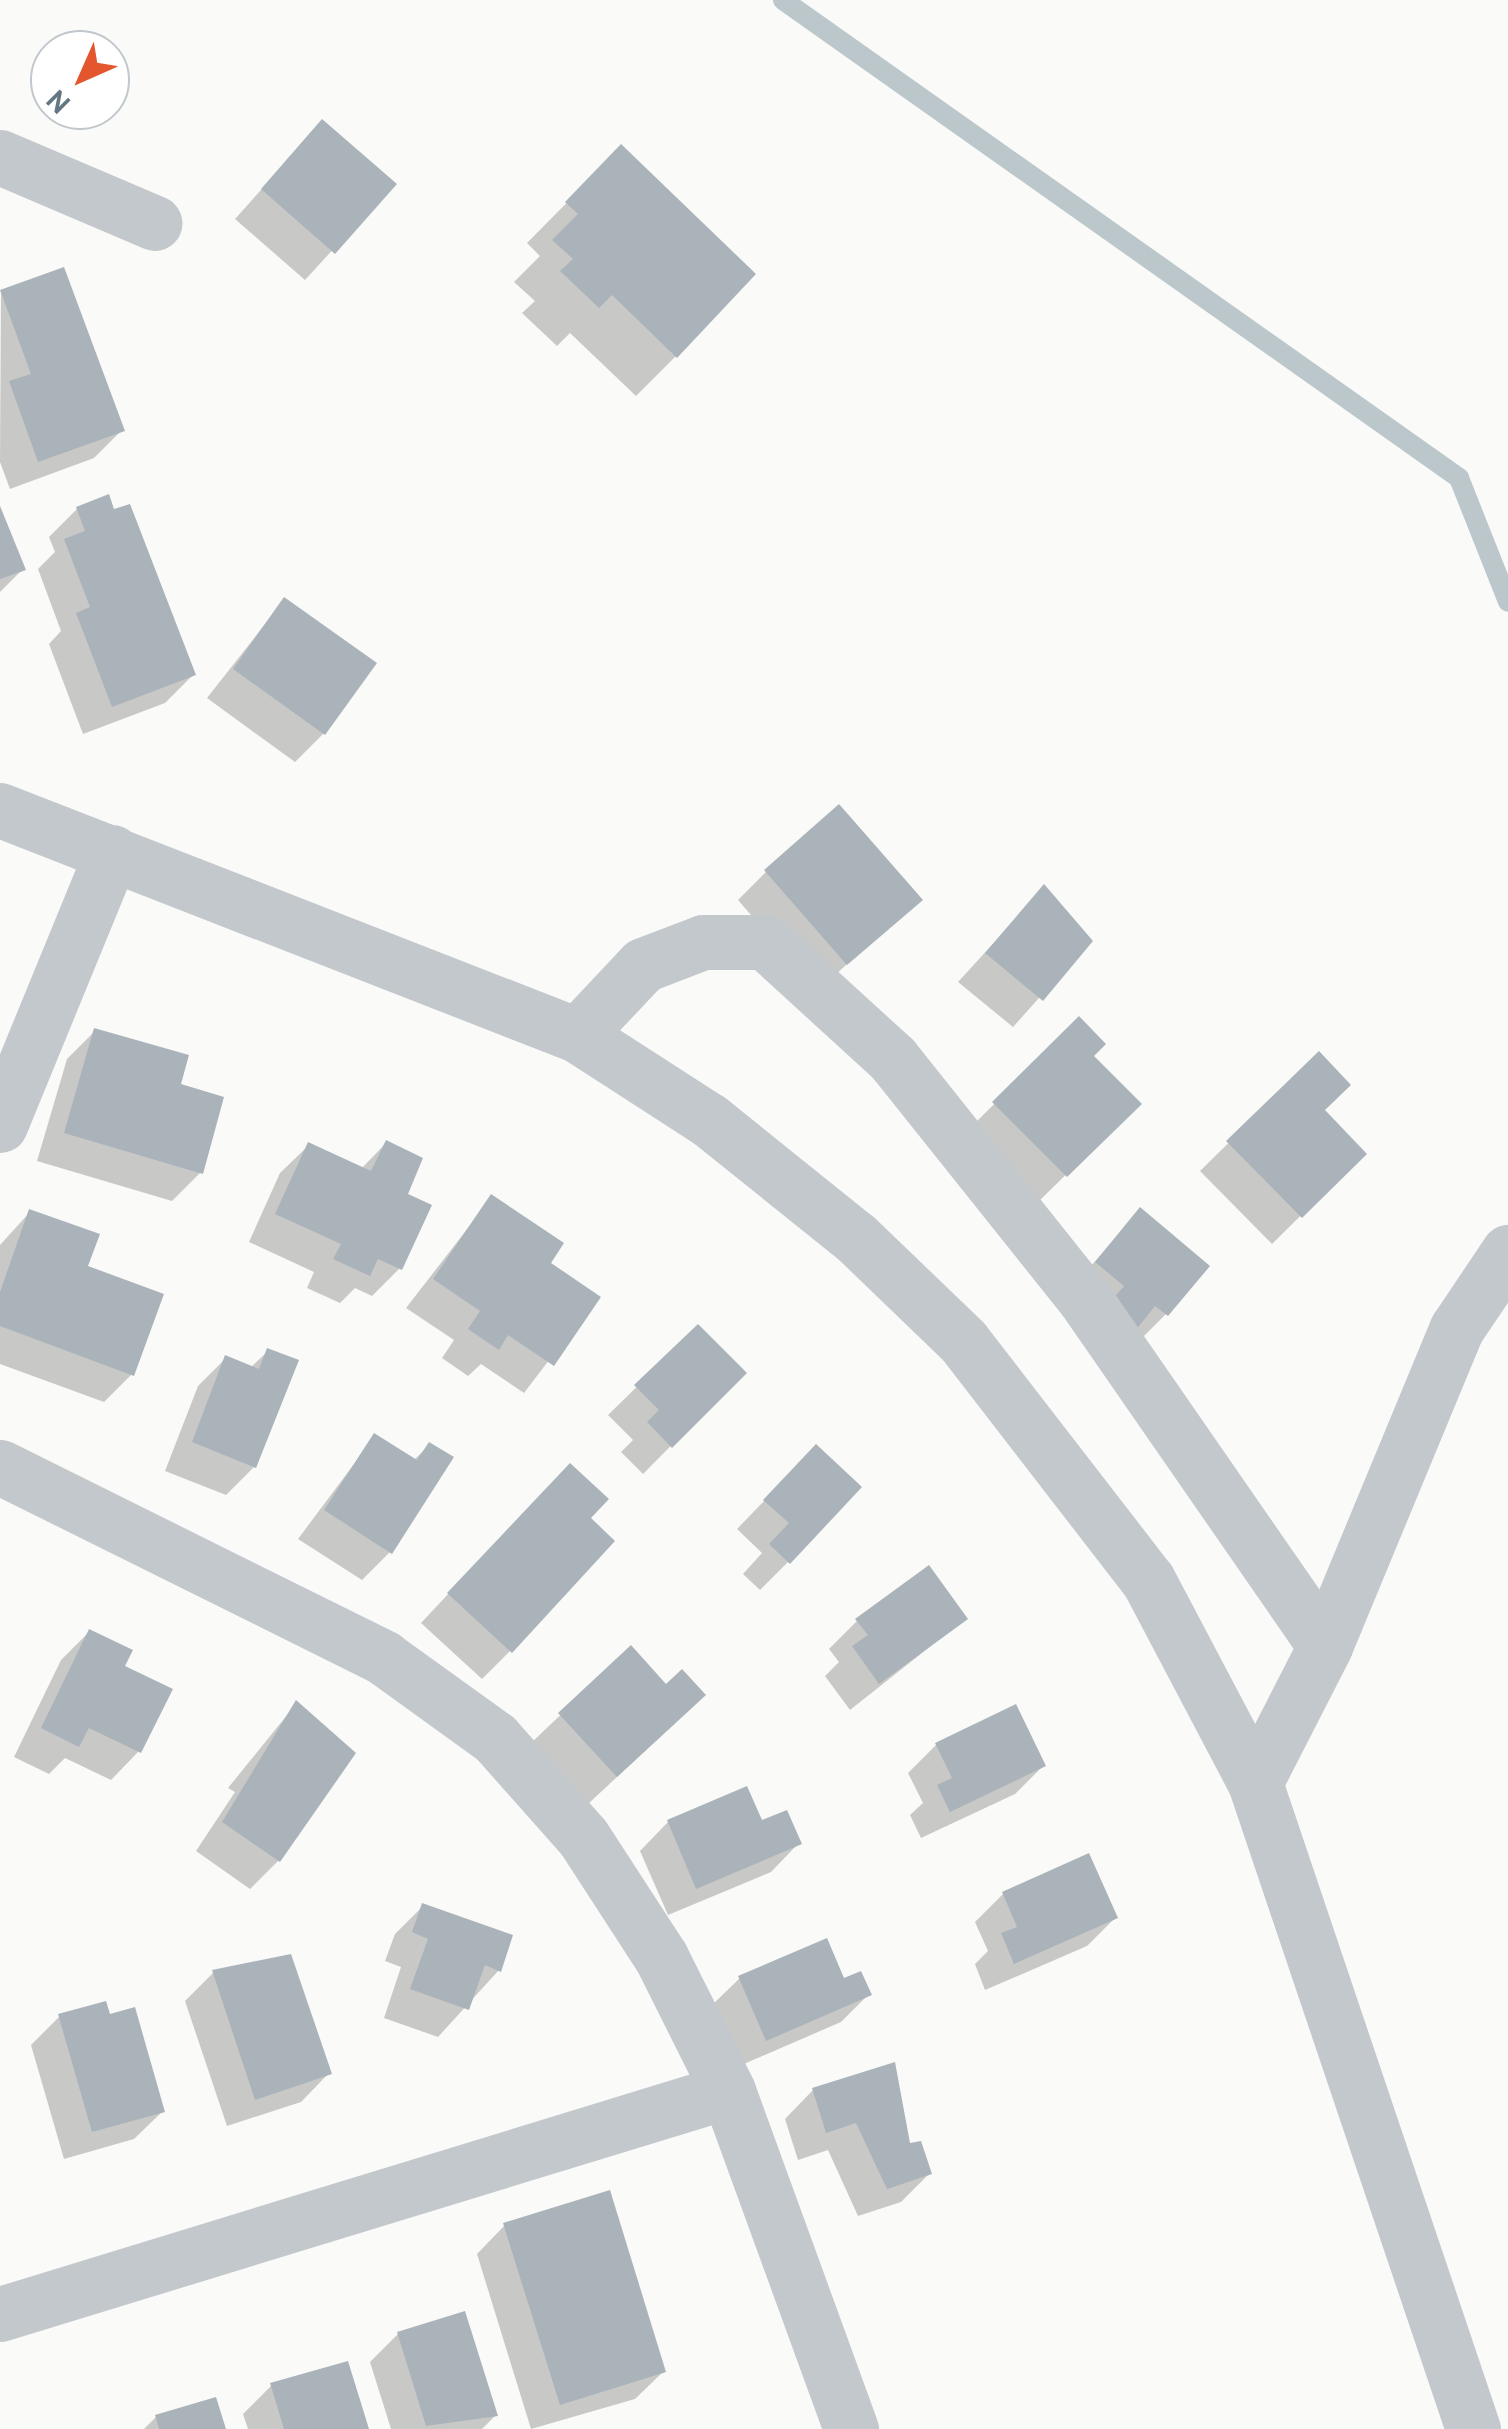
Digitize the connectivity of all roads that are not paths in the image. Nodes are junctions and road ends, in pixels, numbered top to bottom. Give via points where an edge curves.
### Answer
1 (0, 157) edge
2 (154, 223) dead end
3 (0, 810) edge
4 (112, 852) junction
5 (577, 1035) junction
6 (0, 1125) edge
7 (1508, 1252) edge
8 (0, 1467) edge
9 (1325, 1646) junction
10 (1255, 1783) junction
11 (728, 2090) junction
12 (0, 2314) edge
13 (850, 2429) edge
14 (1473, 2429) edge

1 - 2 street
3 - 4 street
4 - 5 street
4 - 6 street
5 - 9 street via 643,966 702,942 765,942 893,1058 1060,1268
5 - 10 street via 709,1120 856,1238 964,1341 1148,1580
7 - 9 street via 1457,1328
8 - 11 street via 384,1658 495,1738 583,1837 660,1956
9 - 10 street
10 - 14 street
11 - 12 street
11 - 13 street

